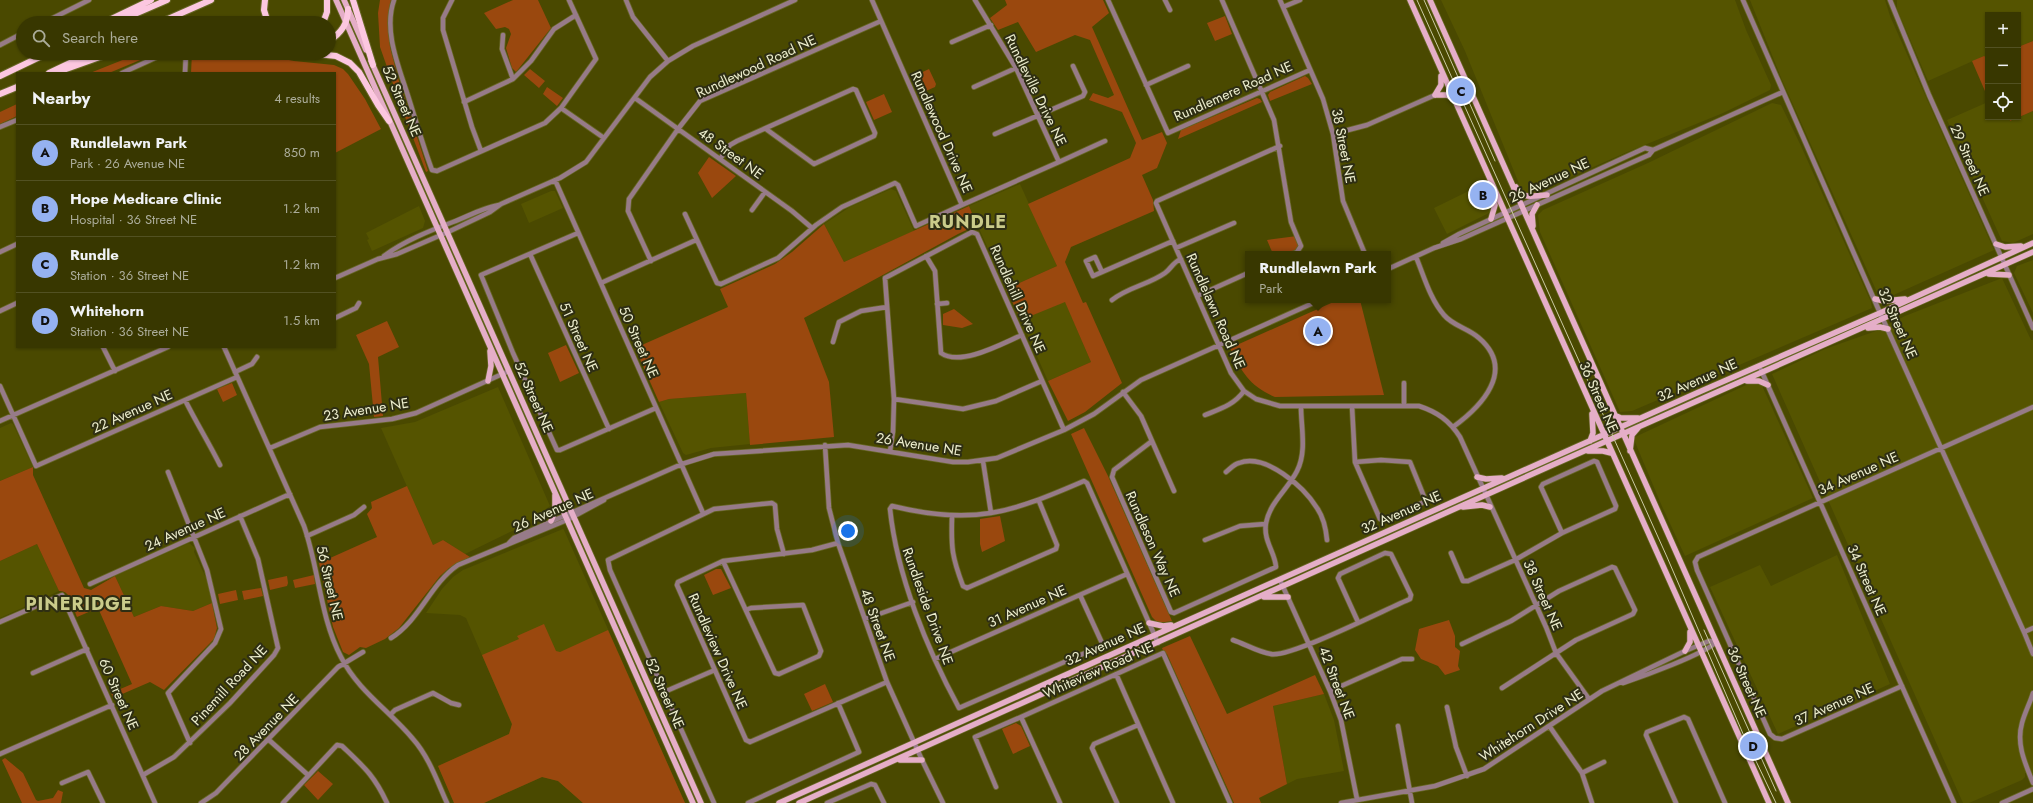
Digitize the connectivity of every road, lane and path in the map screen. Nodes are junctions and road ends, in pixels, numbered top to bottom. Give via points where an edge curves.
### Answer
1 (89, 0) edge
2 (151, 0) edge
3 (167, 0) edge
4 (212, 0) edge
5 (265, 0) edge
6 (327, 0) edge
7 (336, 0) edge
8 (344, 0) edge
9 (353, 0) edge
10 (394, 0) edge
11 (452, 0) edge
12 (569, 0) edge
13 (626, 0) edge
14 (795, 0) edge
15 (872, 0) edge
16 (975, 0) edge
17 (1108, 0) edge
18 (1165, 0) edge
19 (1222, 0) edge
20 (1280, 0) edge
21 (1300, 0) edge
22 (1410, 0) edge
23 (1430, 0) edge
24 (1743, 0) edge
25 (1890, 0) edge
26 (1283, 7) junction
27 (348, 10) junction
28 (1170, 10) dead end
29 (576, 15) junction
30 (57, 16) edge
31 (118, 16) edge
32 (130, 16) edge
33 (175, 16) edge
34 (266, 16) edge
35 (326, 16) edge
36 (881, 21) junction
37 (346, 22) junction
38 (991, 25) junction
39 (336, 35) edge
40 (503, 35) dead end
41 (16, 36) edge
42 (952, 42) dead end
43 (1, 43) edge
44 (336, 56) edge
45 (33, 60) edge
46 (76, 60) edge
47 (91, 60) edge
48 (151, 60) edge
49 (186, 60) edge
50 (668, 61) junction
51 (373, 65) junction
52 (1073, 66) dead end
53 (1188, 66) dead end
54 (1439, 66) junction
55 (1016, 68) junction
56 (1310, 70) junction
57 (51, 72) edge
58 (58, 72) edge
59 (125, 72) edge
60 (185, 72) edge
61 (0, 76) edge
62 (513, 79) junction
63 (1146, 85) junction
64 (16, 86) edge
65 (974, 87) dead end
66 (1262, 91) junction
67 (1783, 92) junction
68 (0, 94) edge
69 (1435, 95) junction
70 (635, 98) junction
71 (1453, 98) junction
72 (464, 102) junction
73 (561, 108) junction
74 (1038, 115) junction
75 (16, 120) edge
76 (389, 121) junction
77 (0, 127) edge
78 (678, 129) junction
79 (766, 129) junction
80 (995, 134) dead end
81 (1333, 134) junction
82 (604, 138) junction
83 (1105, 141) dead end
84 (1280, 146) junction
85 (1652, 150) junction
86 (481, 151) junction
87 (720, 159) junction
88 (1059, 162) junction
89 (1509, 177) junction
90 (555, 180) junction
91 (1491, 184) junction
92 (765, 192) junction
93 (1547, 194) junction
94 (501, 204) junction
95 (962, 205) junction
96 (1537, 205) junction
97 (1523, 208) junction
98 (752, 210) dead end
99 (685, 214) dead end
100 (1506, 216) junction
101 (1491, 219) junction
102 (1234, 223) dead end
103 (444, 225) junction
104 (437, 228) junction
105 (812, 228) junction
106 (448, 232) junction
107 (578, 233) junction
108 (440, 235) junction
109 (1536, 239) junction
110 (696, 240) junction
111 (1173, 241) junction
112 (2033, 243) edge
113 (16, 244) edge
114 (1996, 244) junction
115 (2025, 246) junction
116 (1176, 248) junction
117 (1434, 248) junction
118 (1298, 251) edge
119 (1364, 251) edge
120 (0, 252) edge
121 (2033, 252) edge
122 (530, 254) junction
123 (926, 256) junction
124 (382, 257) junction
125 (1416, 257) junction
126 (2001, 257) junction
127 (1181, 259) junction
128 (651, 261) junction
129 (2005, 265) junction
130 (1391, 269) edge
131 (1102, 272) dead end
132 (1984, 274) junction
133 (1245, 275) edge
134 (2009, 275) junction
135 (336, 278) edge
136 (601, 283) junction
137 (1197, 296) junction
138 (1874, 298) junction
139 (1911, 298) junction
140 (1112, 300) dead end
141 (16, 303) edge
142 (359, 303) dead end
143 (948, 303) dead end
144 (1313, 303) edge
145 (938, 304) junction
146 (887, 307) junction
147 (0, 311) edge
148 (1880, 313) junction
149 (336, 318) edge
150 (1883, 319) junction
151 (2033, 328) edge
152 (1888, 329) junction
153 (1860, 330) junction
154 (1022, 335) junction
155 (833, 342) dead end
156 (489, 345) junction
157 (1219, 345) junction
158 (104, 348) edge
159 (166, 348) edge
160 (224, 348) edge
161 (257, 357) dead end
162 (1759, 366) junction
163 (115, 371) junction
164 (509, 371) junction
165 (235, 372) junction
166 (1763, 373) junction
167 (502, 374) junction
168 (237, 377) junction
169 (488, 381) junction
170 (1042, 381) junction
171 (1741, 382) junction
172 (1404, 383) dead end
173 (1768, 385) junction
174 (0, 386) edge
175 (1244, 391) junction
176 (1123, 392) junction
177 (894, 399) junction
178 (185, 400) junction
179 (1404, 404) junction
180 (1352, 406) junction
181 (1301, 407) junction
182 (2033, 407) edge
183 (656, 408) junction
184 (1592, 409) junction
185 (1205, 414) dead end
186 (1614, 415) junction
187 (13, 416) junction
188 (1640, 418) junction
189 (0, 421) edge
190 (1453, 427) junction
191 (1638, 427) junction
192 (1620, 428) junction
193 (609, 429) junction
194 (1064, 430) junction
195 (1623, 434) junction
196 (1603, 435) junction
197 (1152, 441) junction
198 (1590, 441) junction
199 (1606, 442) junction
200 (825, 445) junction
201 (270, 448) junction
202 (1941, 448) junction
203 (890, 451) junction
204 (1630, 451) junction
205 (1583, 452) junction
206 (1611, 453) junction
207 (983, 461) junction
208 (1355, 462) junction
209 (682, 464) junction
210 (220, 465) dead end
211 (168, 472) dead end
212 (1226, 472) dead end
213 (1477, 477) junction
214 (1508, 478) junction
215 (1291, 480) junction
216 (1482, 489) junction
217 (1174, 491) dead end
218 (556, 492) junction
219 (290, 494) junction
220 (1485, 496) junction
221 (1039, 500) junction
222 (1820, 502) junction
223 (364, 507) dead end
224 (1459, 507) junction
225 (1490, 507) junction
226 (573, 514) junction
227 (703, 514) junction
228 (991, 514) junction
229 (240, 516) junction
230 (566, 517) junction
231 (952, 517) junction
232 (551, 521) junction
233 (1265, 524) junction
234 (1562, 533) junction
235 (307, 536) junction
236 (194, 537) junction
237 (1205, 540) dead end
238 (1327, 540) dead end
239 (509, 543) junction
240 (838, 543) junction
241 (1451, 553) dead end
242 (784, 554) junction
243 (1515, 560) junction
244 (723, 561) junction
245 (1128, 574) junction
246 (1280, 580) junction
247 (90, 584) dead end
248 (1283, 587) junction
249 (1080, 595) junction
250 (1288, 597) junction
251 (1258, 598) junction
252 (913, 602) junction
253 (1535, 605) junction
254 (746, 610) junction
255 (865, 619) junction
256 (0, 622) edge
257 (1358, 622) junction
258 (1150, 623) junction
259 (1182, 623) junction
260 (2033, 628) edge
261 (1690, 630) junction
262 (2024, 632) junction
263 (1155, 635) junction
264 (391, 638) dead end
265 (1233, 640) dead end
266 (1716, 642) junction
267 (1158, 643) junction
268 (1309, 644) junction
269 (1462, 644) dead end
270 (1697, 646) junction
271 (87, 649) junction
272 (1685, 651) junction
273 (363, 652) dead end
274 (1700, 652) junction
275 (1556, 653) junction
276 (2033, 654) edge
277 (935, 659) junction
278 (1412, 659) dead end
279 (344, 663) junction
280 (715, 670) junction
281 (33, 673) dead end
282 (1116, 674) junction
283 (887, 682) junction
284 (1614, 686) junction
285 (1902, 686) junction
286 (1502, 688) dead end
287 (1330, 690) junction
288 (664, 692) junction
289 (2033, 693) edge
290 (1589, 699) junction
291 (838, 703) junction
292 (459, 704) dead end
293 (112, 705) junction
294 (1447, 707) dead end
295 (390, 715) junction
296 (1021, 717) junction
297 (1138, 725) junction
298 (1398, 726) dead end
299 (1550, 727) junction
300 (1775, 738) joint
301 (269, 740) junction
302 (914, 742) junction
303 (190, 743) junction
304 (917, 750) junction
305 (0, 754) edge
306 (922, 760) junction
307 (892, 762) junction
308 (1604, 762) dead end
309 (1582, 774) junction
310 (143, 775) junction
311 (308, 775) junction
312 (1467, 776) junction
313 (62, 783) dead end
314 (2033, 783) edge
315 (996, 787) dead end
316 (2033, 789) edge
317 (1410, 791) junction
318 (1357, 799) junction
319 (103, 803) edge
320 (155, 803) edge
321 (201, 803) edge
322 (283, 803) edge
323 (388, 803) edge
324 (447, 803) edge
325 (693, 803) edge
326 (701, 803) edge
327 (714, 803) edge
328 (748, 803) edge
329 (779, 803) edge
330 (799, 803) edge
331 (827, 803) edge
332 (884, 803) edge
333 (943, 803) edge
334 (1060, 803) edge
335 (1117, 803) edge
336 (1173, 803) edge
337 (1230, 803) edge
338 (1341, 803) edge
339 (1412, 803) edge
340 (1592, 803) edge
341 (1676, 803) edge
342 (1725, 803) edge
343 (1769, 803) edge
344 (1788, 803) edge
345 (1954, 803) edge
346 (2002, 803) edge

1 - 30 street
2 - 31 highway
3 - 32 highway
4 - 33 highway
5 - 34 highway
6 - 35 highway
7 - 37 main road, 52 Street NE
8 - 27 main road, 52 Street NE
9 - 51 highway
10 - 86 street via 390,21 392,40 432,170 437,171
11 - 72 street via 443,18 443,30
12 - 29 street
13 - 50 street via 634,16
14 - 50 street via 693,46
15 - 36 street, Rundlewood Drive NE
16 - 38 street, Rundleville Drive NE
17 - 63 street, Rundlemere Road NE
18 - 28 street
19 - 66 street
20 - 26 street, 38 Street NE
21 - 26 street
22 - 54 main road, 36 Street NE
23 - 89 main road, 36 Street NE
24 - 67 street, 32 Street NE
25 - 114 street, 29 Street NE via 1929,95
26 - 56 street, 38 Street NE
27 - 37 highway
27 - 51 main road, 52 Street NE
29 - 62 street via 554,29 531,61
29 - 73 street via 596,59
36 - 78 street, Rundlewood Road NE via 700,101
36 - 95 street, Rundlewood Drive NE
37 - 39 highway
37 - 76 main road, 52 Street NE
38 - 42 street
38 - 55 street, Rundleville Drive NE
40 - 62 street via 502,49
41 - 43 street
44 - 76 highway via 350,62 359,72
45 - 61 highway
46 - 57 highway
47 - 58 highway
48 - 59 street
49 - 60 street
50 - 70 street via 650,77
51 - 103 main road, 52 Street NE
52 - 74 street via 1084,92 1083,96
53 - 63 street
54 - 69 main road via 1442,82
54 - 71 main road, 36 Street NE
55 - 65 street
55 - 74 street, Rundleville Drive NE
56 - 66 street, Rundlemere Road NE
56 - 81 street, 38 Street NE via 1323,99
62 - 72 street
63 - 66 street, Rundlemere Road NE via 1168,133
64 - 68 highway
66 - 84 street via 1274,120
67 - 85 street, 26 Avenue NE
67 - 138 street, 32 Street NE
69 - 71 main road
69 - 81 street via 1367,125
70 - 78 street, 48 Street NE
70 - 82 street
71 - 91 main road, 36 Street NE
72 - 86 street
73 - 82 street
73 - 86 street via 544,123
74 - 80 street
74 - 88 street, Rundleville Drive NE
75 - 77 street
76 - 104 main road, 52 Street NE
78 - 87 street, 48 Street NE
78 - 128 street, Rundlewood Road NE via 628,199 628,211
79 - 79 street via 853,89 856,90 875,133 874,136 814,164
79 - 87 street via 730,145
81 - 119 street, 38 Street NE via 1343,201
82 - 90 street via 586,162
83 - 88 street
84 - 111 street, Rundlelawn Road NE via 1156,201
84 - 118 street via 1291,222 1301,246
85 - 93 street, 26 Avenue NE via 1645,148
85 - 96 street, 26 Avenue NE via 1649,155
87 - 92 street, 48 Street NE
88 - 95 street, Rundleville Drive NE
89 - 93 main road via 1523,196
89 - 97 main road, 36 Street NE
90 - 94 street
90 - 107 street, 50 Street NE
91 - 100 main road, 36 Street NE
91 - 101 main road via 1495,205
92 - 98 street
92 - 105 street, 48 Street NE
93 - 97 street, 26 Avenue NE
94 - 103 street via 487,207
94 - 106 street
95 - 105 street, Rundlewood Drive NE via 916,226 895,183 842,207
96 - 97 street, 26 Avenue NE
96 - 109 main road via 1532,219
97 - 100 street, 26 Avenue NE
97 - 109 main road, 36 Street NE
99 - 110 street
100 - 101 street, 26 Avenue NE
100 - 117 street, 26 Avenue NE via 1461,239
100 - 184 main road, 36 Street NE
101 - 117 street, 26 Avenue NE
102 - 116 street
103 - 104 street
103 - 106 main road, 52 Street NE
104 - 108 main road, 52 Street NE
104 - 124 street
105 - 110 street, Rundlewood Drive NE via 778,258 721,284 717,283
106 - 108 street
106 - 164 main road, 52 Street NE
107 - 122 street
107 - 136 street, 50 Street NE
108 - 124 street via 397,254
108 - 156 main road, 52 Street NE
109 - 186 main road, 36 Street NE
110 - 128 street
111 - 116 street, Rundlelawn Road NE
111 - 131 street
112 - 115 main road, 32 Avenue NE
113 - 120 street
114 - 115 main road via 2005,247
114 - 126 street, 29 Street NE
115 - 126 main road, 32 Avenue NE
116 - 127 street, Rundlelawn Road NE
117 - 125 street, 26 Avenue NE
121 - 129 main road, 32 Avenue NE
122 - 193 street, 51 Street NE
122 - 193 street via 481,275 518,364 557,450
123 - 145 street via 935,271
123 - 146 street, Rundlehill Drive NE via 885,278
123 - 154 street, Rundlehill Drive NE via 972,232 977,234
124 - 135 street
125 - 130 street, 26 Avenue NE
125 - 190 street via 1436,305 1455,324 1480,338 1490,350 1493,359 1494,378 1489,392 1475,410
126 - 129 street, 29 Street NE
126 - 139 main road, 32 Avenue NE
127 - 137 street, Rundlelawn Road NE
127 - 140 street via 1174,262 1165,273 1122,292
128 - 136 street
129 - 132 main road, 32 Avenue NE
129 - 134 street, 29 Street NE
132 - 134 main road
132 - 150 main road, 32 Avenue NE
133 - 137 street
134 - 151 street, 29 Street NE
136 - 183 street, 50 Street NE
137 - 157 street, Rundlelawn Road NE
138 - 139 main road via 1895,301
138 - 148 street, 32 Street NE
139 - 148 main road, 32 Avenue NE
141 - 147 street
142 - 149 street via 356,308
143 - 145 street
144 - 157 street, 26 Avenue NE
145 - 154 street via 940,348 944,355 964,357 976,354
146 - 155 street via 861,311 839,322
146 - 177 street, Rundlehill Drive NE
148 - 150 street, 32 Street NE
148 - 162 main road, 32 Avenue NE
150 - 152 street, 32 Street NE
150 - 153 main road, 32 Avenue NE
152 - 153 main road via 1880,327
152 - 202 street, 32 Street NE
153 - 166 main road, 32 Avenue NE
154 - 170 street, Rundlehill Drive NE
156 - 167 main road, 52 Street NE
156 - 169 main road via 491,366
157 - 175 street, Rundlelawn Road NE via 1231,373
157 - 176 street, 26 Avenue NE via 1141,380
158 - 163 street
159 - 163 street
160 - 165 street, 56 Street NE
161 - 165 street via 252,364
162 - 166 street, 34 Street NE
162 - 188 main road, 32 Avenue NE
163 - 187 street
164 - 167 street, 23 Avenue NE
164 - 226 main road, 52 Street NE
165 - 168 street, 56 Street NE
166 - 171 main road, 32 Avenue NE
166 - 173 street, 34 Street NE
167 - 169 street, 23 Avenue NE
167 - 218 main road, 52 Street NE
168 - 178 street, 22 Avenue NE
168 - 201 street, 56 Street NE
169 - 201 street, 23 Avenue NE via 416,413 392,419 320,427
170 - 177 street via 996,401 963,409
170 - 194 street, Rundlehill Drive NE
171 - 173 main road via 1759,381
171 - 191 main road, 32 Avenue NE
172 - 179 street
173 - 222 street, 34 Street NE
174 - 187 street
175 - 181 street, Rundlelawn Road NE via 1267,403
175 - 185 street via 1224,408
176 - 194 street, 26 Avenue NE via 1094,414
176 - 197 street via 1144,422
177 - 203 street, Rundlehill Drive NE
178 - 187 street, 22 Avenue NE via 36,466
178 - 210 street
179 - 180 street, Rundlelawn Road NE
179 - 190 street, Rundlelawn Road NE via 1433,410
180 - 181 street, Rundlelawn Road NE
180 - 208 street
181 - 215 street via 1302,456
182 - 202 street, 34 Avenue NE
183 - 193 street
183 - 209 street, 50 Street NE
184 - 196 main road, 36 Street NE
184 - 198 main road via 1593,433
186 - 188 main road via 1621,418
186 - 192 main road, 36 Street NE
187 - 189 street
188 - 192 main road, 32 Avenue NE
190 - 213 street, Rundlelawn Road NE
191 - 195 main road, 32 Avenue NE
191 - 204 main road via 1632,435
192 - 195 main road, 36 Street NE
192 - 196 main road, 32 Avenue NE
194 - 207 street, 26 Avenue NE via 1010,454
195 - 199 main road, 32 Avenue NE
195 - 204 main road, 36 Street NE
196 - 198 main road, 32 Avenue NE
196 - 199 main road, 36 Street NE
197 - 217 street
197 - 233 street, Rundleson Way NE via 1114,470 1112,477 1171,612 1174,613 1275,569 1268,548
198 - 214 main road, 32 Avenue NE
199 - 205 main road, 32 Avenue NE
199 - 206 main road, 36 Street NE
200 - 203 street, 26 Avenue NE via 848,445
200 - 209 street, 26 Avenue NE via 714,454
200 - 240 street, 48 Street NE via 829,508
201 - 219 street, 56 Street NE
202 - 222 street, 34 Avenue NE
202 - 262 street, 32 Street NE
203 - 207 street, 26 Avenue NE via 953,462
204 - 266 main road, 36 Street NE
205 - 206 main road
205 - 220 main road, 32 Avenue NE
206 - 261 main road, 36 Street NE
207 - 228 street
208 - 208 street via 1380,518 1384,520 1426,499 1410,462
209 - 226 street, 26 Avenue NE
209 - 227 street, 50 Street NE
211 - 236 street
212 - 215 street via 1238,463 1252,461 1268,466
213 - 214 main road
213 - 216 street, Rundlelawn Road NE
214 - 216 main road, 32 Avenue NE
215 - 233 street via 1269,511
215 - 238 street via 1307,494 1318,509 1326,528
216 - 220 street, Rundlelawn Road NE
216 - 246 main road, 32 Avenue NE
218 - 230 main road, 52 Street NE
218 - 232 main road via 555,512
219 - 229 street, 24 Avenue NE
219 - 235 street, 56 Street NE
220 - 224 main road, 32 Avenue NE
220 - 225 street, 38 Street NE
221 - 228 street, Rundleside Drive NE
221 - 231 street via 1057,545 1056,549 967,588 963,586 954,564 951,548
221 - 245 street, Rundleside Drive NE via 1084,481 1087,483
222 - 285 street, 34 Street NE
222 - 300 street, 34 Avenue NE via 1698,557 1695,562 1770,734
223 - 235 street via 354,515
224 - 225 main road
224 - 248 main road, 32 Avenue NE
225 - 243 street, 38 Street NE
226 - 230 street, 26 Avenue NE
226 - 326 main road, 52 Street NE
227 - 242 street via 731,506 772,503 775,505 777,529
227 - 288 street via 608,560 610,570
228 - 231 street, Rundleside Drive NE
229 - 236 street, 24 Avenue NE
229 - 303 street, Pinemill Road NE via 258,559 278,648
230 - 232 street, 26 Avenue NE
230 - 239 street, 26 Avenue NE
230 - 325 main road, 52 Street NE
231 - 252 street, Rundleside Drive NE via 919,513 892,506 890,509 895,548
232 - 239 street, 26 Avenue NE via 514,538
233 - 237 street via 1240,526
234 - 234 street via 1541,487 1594,461 1597,462 1616,506 1615,509
234 - 243 street
235 - 279 street, 56 Street NE via 330,628
236 - 247 street, 24 Avenue NE
236 - 303 street via 207,570 221,629 215,643 168,693
239 - 264 street, 26 Avenue NE via 453,568 408,624
240 - 242 street, Rundleview Drive NE
240 - 255 street, 48 Street NE
241 - 243 street via 1463,581
242 - 244 street, Rundleview Drive NE
243 - 253 street, 38 Street NE
244 - 254 street
244 - 280 street, Rundleview Drive NE via 677,585
245 - 249 street, 31 Avenue NE
245 - 258 street, Rundleside Drive NE
246 - 248 street, 42 Street NE
246 - 259 main road, 32 Avenue NE
248 - 250 street, 42 Street NE
248 - 251 main road, 32 Avenue NE
249 - 277 street, 31 Avenue NE
249 - 277 street, Rundleside Drive NE via 1102,643 1101,646 959,708
250 - 251 main road
250 - 268 street, 42 Street NE
251 - 267 main road, 32 Avenue NE
252 - 255 street
252 - 277 street, Rundleside Drive NE
253 - 269 street via 1510,621
253 - 275 street, 38 Street NE
253 - 275 street via 1612,567 1615,568 1635,610 1633,614 1576,640
254 - 254 street via 775,673 779,674 819,656 820,651 803,605
255 - 283 street, 48 Street NE
256 - 271 street, 60 Street NE via 62,595
257 - 257 street via 1410,599 1411,595 1391,554 1386,553 1340,574 1338,578
257 - 268 street
258 - 259 main road via 1163,626
258 - 263 street, Rundleside Drive NE
259 - 263 main road, 32 Avenue NE
260 - 262 street
261 - 270 main road, 36 Street NE
261 - 272 main road via 1690,642
262 - 276 street, 32 Street NE
263 - 267 street, Rundleside Drive NE
263 - 302 main road, 32 Avenue NE
265 - 268 street via 1272,654 1288,653
266 - 270 street, Whitehorn Drive NE via 1709,641
266 - 274 street, Whitehorn Drive NE via 1712,647
266 - 344 main road, 36 Street NE
267 - 304 main road, 32 Avenue NE
268 - 287 street, 42 Street NE
270 - 272 street, Whitehorn Drive NE
270 - 274 main road, 36 Street NE
271 - 281 street
271 - 293 street, 60 Street NE
272 - 284 street, Whitehorn Drive NE
273 - 279 street
274 - 284 street, Whitehorn Drive NE
274 - 343 main road, 36 Street NE
275 - 286 street
275 - 290 street, 38 Street NE
278 - 287 street via 1402,659
279 - 295 street, 56 Street NE via 369,695
279 - 301 street, 28 Avenue NE
280 - 288 street
280 - 291 street, Rundleview Drive NE via 746,740 750,742
282 - 296 street, Whiteview Road NE
282 - 297 street
282 - 337 street, Whiteview Road NE via 1163,653
283 - 291 street, Rundleview Drive NE
283 - 302 street, 48 Street NE
284 - 290 street, Whitehorn Drive NE
285 - 300 street, 37 Avenue NE via 1782,739
285 - 345 street, 34 Street NE
287 - 318 street, 42 Street NE via 1341,720
288 - 327 street
289 - 314 street via 2020,736 2021,753
290 - 299 street, Whitehorn Drive NE
291 - 328 street via 859,752
292 - 295 street via 451,703 433,693 395,710
293 - 305 street
293 - 310 street, 60 Street NE
294 - 312 street via 1456,747
295 - 324 street, 56 Street NE via 420,747
296 - 315 street, Whiteview Road NE via 975,738
296 - 334 street
297 - 335 street via 1094,744 1092,748
297 - 336 street
298 - 317 street
299 - 309 street
299 - 312 street, Whitehorn Drive NE via 1498,761
301 - 311 street
301 - 321 street, 28 Avenue NE via 216,793
302 - 304 street, 48 Street NE
302 - 329 main road, 32 Avenue NE
303 - 310 street, Pinemill Road NE via 174,757
304 - 306 street, 48 Street NE
304 - 307 main road, 32 Avenue NE
306 - 307 main road
306 - 333 street, 48 Street NE
307 - 330 main road, 32 Avenue NE
308 - 309 street
309 - 340 street
310 - 320 street, 60 Street NE
311 - 322 street
311 - 323 street via 337,745 342,746 378,783
312 - 317 street, Whitehorn Drive NE via 1445,784
313 - 319 street via 88,772
316 - 346 street
317 - 318 street, Whitehorn Drive NE
317 - 339 street
318 - 338 street, Whitehorn Drive NE
331 - 332 street via 871,784 875,785
341 - 342 street via 1646,735 1647,732 1684,717 1688,719

